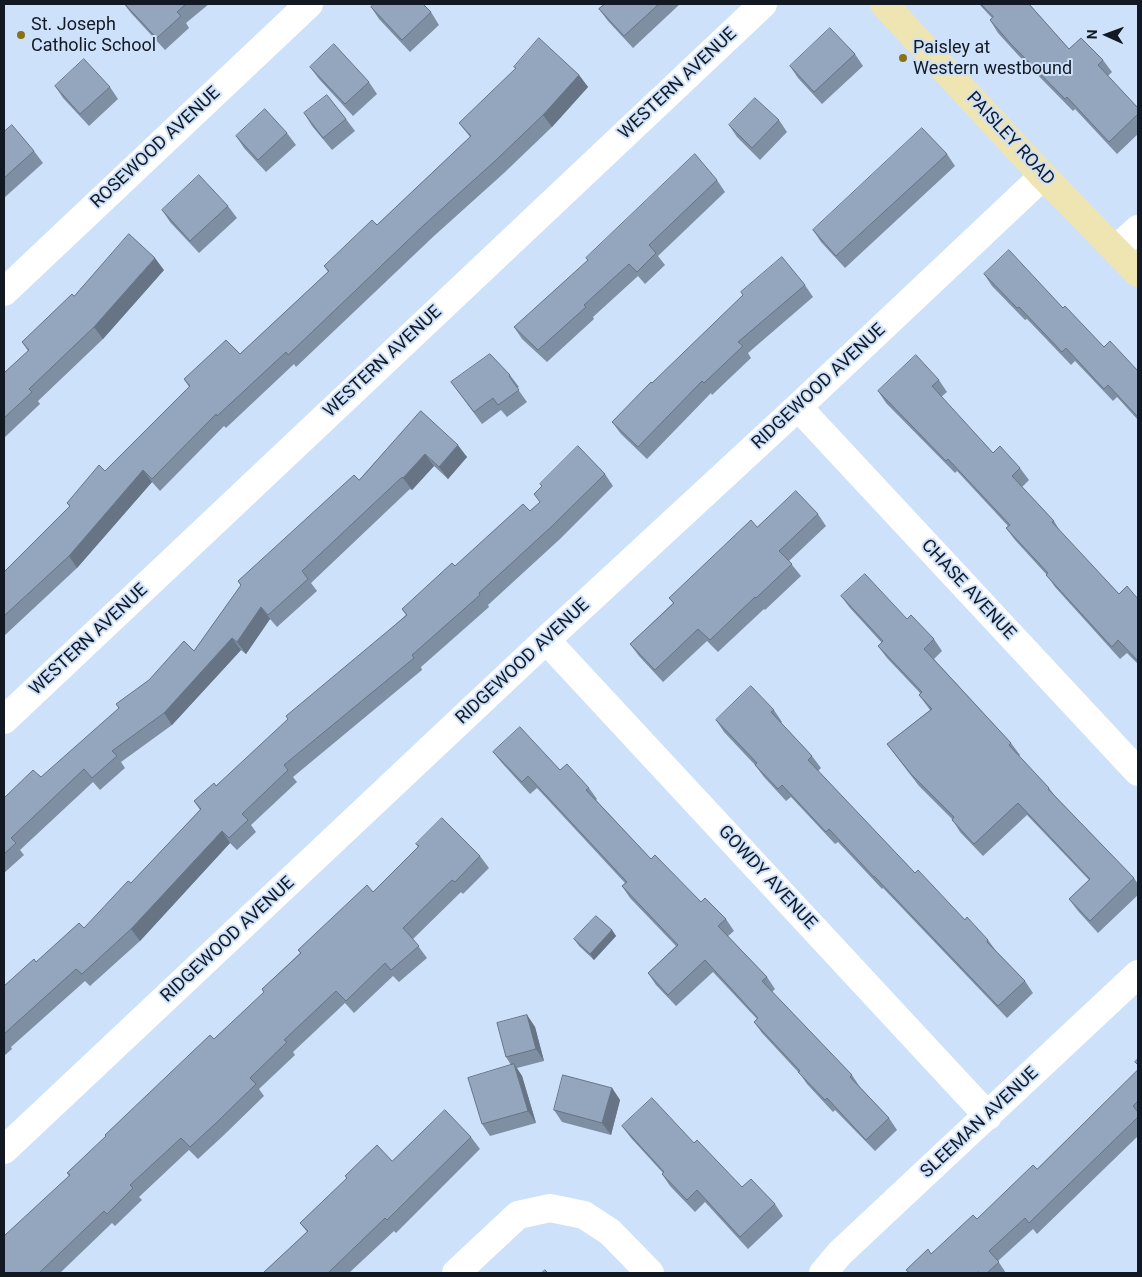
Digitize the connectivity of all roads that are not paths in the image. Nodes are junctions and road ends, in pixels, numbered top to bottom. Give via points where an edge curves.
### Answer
1 (309, 4) edge
2 (763, 4) edge
3 (884, 4) edge
4 (1044, 176) junction
5 (1138, 229) edge
6 (1116, 249) junction
7 (1138, 273) edge
8 (4, 292) edge
9 (798, 407) junction
10 (546, 640) junction
11 (4, 720) edge
12 (1138, 772) edge
13 (1138, 974) edge
14 (988, 1116) junction
15 (4, 1150) edge
16 (456, 1273) edge
17 (650, 1273) edge
18 (823, 1273) edge

1 - 8 street, ROSEWOOD AVENUE
2 - 11 street, WESTERN AVENUE
3 - 4 main road, PAISLEY ROAD
4 - 6 main road, PAISLEY ROAD
4 - 9 street, RIDGEWOOD AVENUE
5 - 6 street
6 - 7 main road, PAISLEY ROAD
9 - 10 street, RIDGEWOOD AVENUE
9 - 12 street, CHASE AVENUE
10 - 14 street, GOWDY AVENUE
10 - 15 street, RIDGEWOOD AVENUE
13 - 14 street, SLEEMAN AVENUE
14 - 18 street, SLEEMAN AVENUE via 840,1253
16 - 17 street via 518,1215 550,1208 584,1215 610,1232

